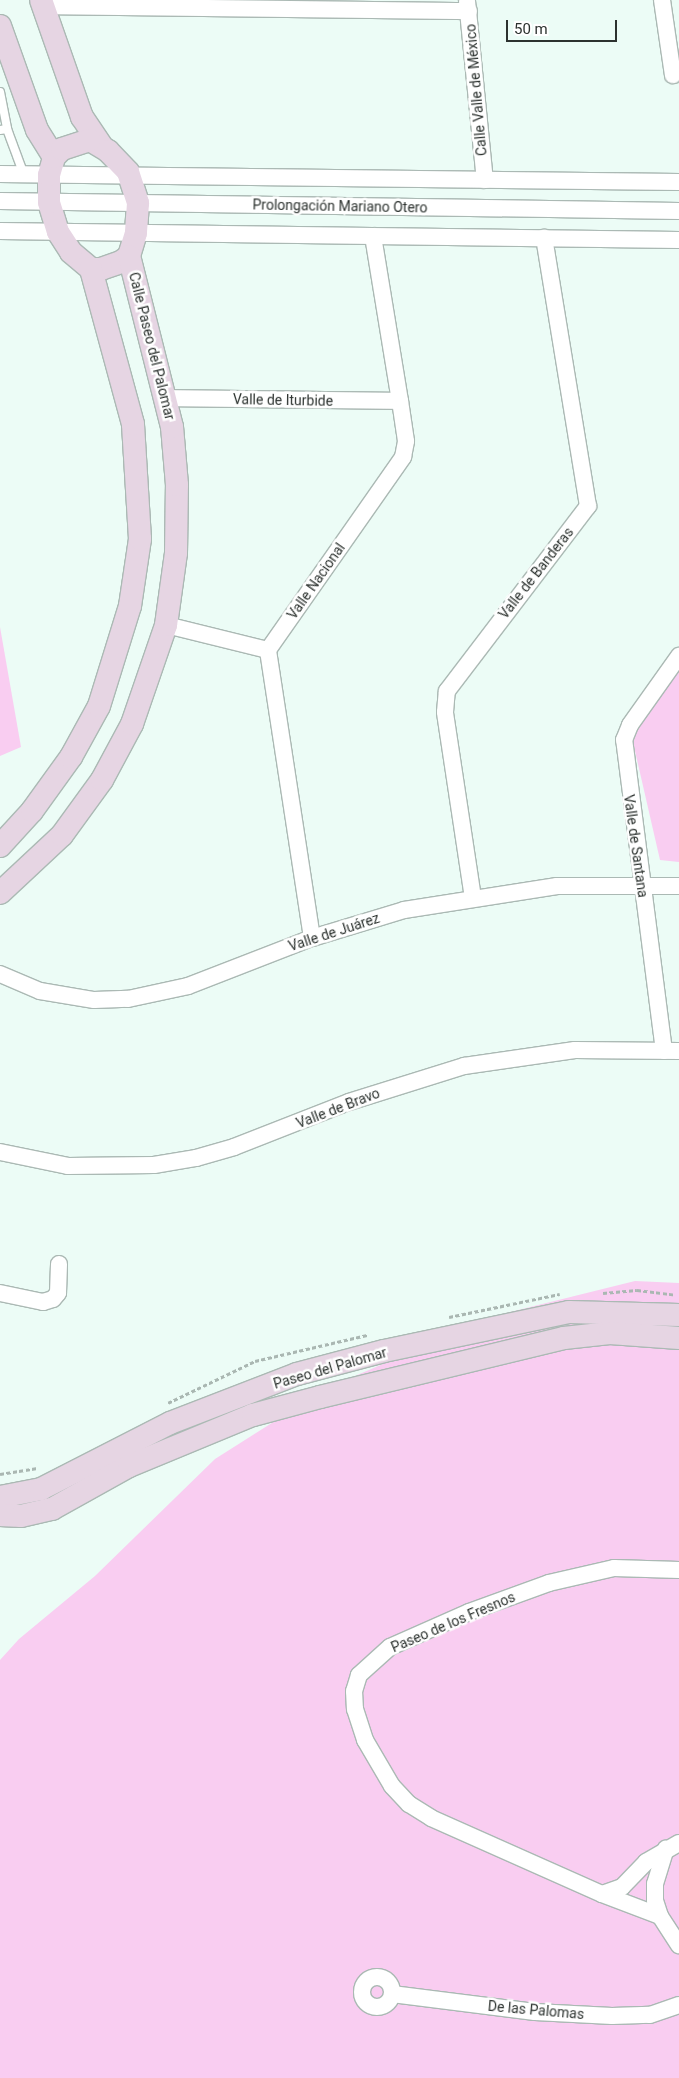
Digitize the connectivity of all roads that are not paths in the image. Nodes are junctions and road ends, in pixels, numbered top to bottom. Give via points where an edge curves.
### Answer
1 (662, 0) edge
2 (42, 3) edge
3 (468, 5) edge
4 (1, 34) edge
5 (673, 75) dead end
6 (0, 92) edge
7 (82, 117) junction
8 (4, 129) edge
9 (37, 130) junction
10 (101, 145) junction
11 (52, 166) junction
12 (0, 174) edge
13 (24, 174) junction
14 (130, 176) junction
15 (485, 180) junction
16 (679, 182) edge
17 (0, 202) edge
18 (49, 202) junction
19 (138, 203) junction
20 (679, 211) edge
21 (0, 231) edge
22 (58, 232) junction
23 (136, 233) junction
24 (373, 236) junction
25 (544, 238) junction
26 (679, 240) edge
27 (129, 256) junction
28 (91, 269) junction
29 (167, 398) junction
30 (400, 401) junction
31 (166, 625) junction
32 (268, 650) junction
33 (679, 656) edge
34 (0, 846) edge
35 (642, 884) junction
36 (679, 886) edge
37 (0, 893) edge
38 (473, 898) junction
39 (312, 938) junction
40 (0, 974) edge
41 (672, 1051) edge
42 (0, 1152) edge
43 (59, 1264) dead end
44 (0, 1293) edge
45 (679, 1315) edge
46 (679, 1338) edge
47 (384, 1351) junction
48 (393, 1380) junction
49 (124, 1458) junction
50 (0, 1497) edge
51 (0, 1515) edge
52 (679, 1570) edge
53 (672, 1846) edge
54 (602, 1894) junction
55 (660, 1916) junction
56 (679, 1945) edge
57 (392, 1994) dead end
58 (679, 2005) edge

1 - 5 street
2 - 3 street
2 - 7 street
3 - 15 street, Calle Valle de México
4 - 9 street
6 - 8 lane
7 - 9 street via 77,133 68,139 58,139
7 - 10 street
8 - 13 lane
9 - 11 street
10 - 11 street via 90,140 62,149
10 - 14 street via 116,157
11 - 13 street, Prolongación Mariano Otero
11 - 14 street, Prolongación Mariano Otero
11 - 18 street
12 - 13 street, Prolongación Mariano Otero
14 - 15 street, Prolongación Mariano Otero
14 - 19 street
15 - 16 street, Prolongación Mariano Otero
17 - 18 street, Prolongación Mariano Otero
18 - 19 street, Prolongación Mariano Otero
18 - 22 street
19 - 20 street, Prolongación Mariano Otero
19 - 23 street
21 - 22 street
22 - 23 street
22 - 28 street via 71,252
23 - 24 street
23 - 27 street
24 - 25 street
24 - 30 street, Valle Nacional
25 - 26 street
25 - 38 street, Valle de Banderas via 588,506 447,691 445,712
27 - 28 street via 110,268
27 - 29 street, Calle Paseo del Palomar
28 - 34 street via 134,424 140,539 130,606 94,715 72,757 32,811
29 - 30 street, Valle de Iturbide
29 - 31 street, Calle Paseo del Palomar via 177,485 176,553
30 - 32 street, Valle Nacional via 406,441 403,457
31 - 32 street
31 - 37 street, Calle Paseo del Palomar via 132,724 102,780 62,836
32 - 39 street
33 - 35 street, Valle de Santana via 624,740
35 - 36 street, Valle de Juárez
35 - 38 street, Valle de Juárez via 557,886
35 - 41 street, Valle de Santana
38 - 39 street, Valle de Juárez via 404,910
39 - 40 street, Valle de Juárez via 188,986 128,999 94,1000 48,992
41 - 42 street, Valle de Bravo via 575,1050 464,1066 349,1102 234,1147 154,1165 68,1166
43 - 44 street via 58,1293 53,1299 43,1302
45 - 47 street, Paseo del Palomar via 569,1312
46 - 48 street, Paseo del Palomar via 610,1333 564,1338
47 - 48 street
47 - 49 street, Paseo del Palomar via 298,1374 215,1403
48 - 49 street, Paseo del Palomar via 253,1415
49 - 50 street, Paseo del Palomar via 41,1489
49 - 51 street, Paseo del Palomar via 52,1509 21,1516
52 - 54 street, Paseo de los Fresnos via 614,1568 549,1583 469,1612 390,1647 359,1674 354,1691 355,1708 365,1740 387,1779 409,1804 431,1818
53 - 54 street via 646,1862 622,1887
53 - 55 street via 655,1884
54 - 55 street, Paseo de los Fresnos
55 - 56 street
57 - 58 street, De las Palomas via 535,2012 602,2015 650,2015

